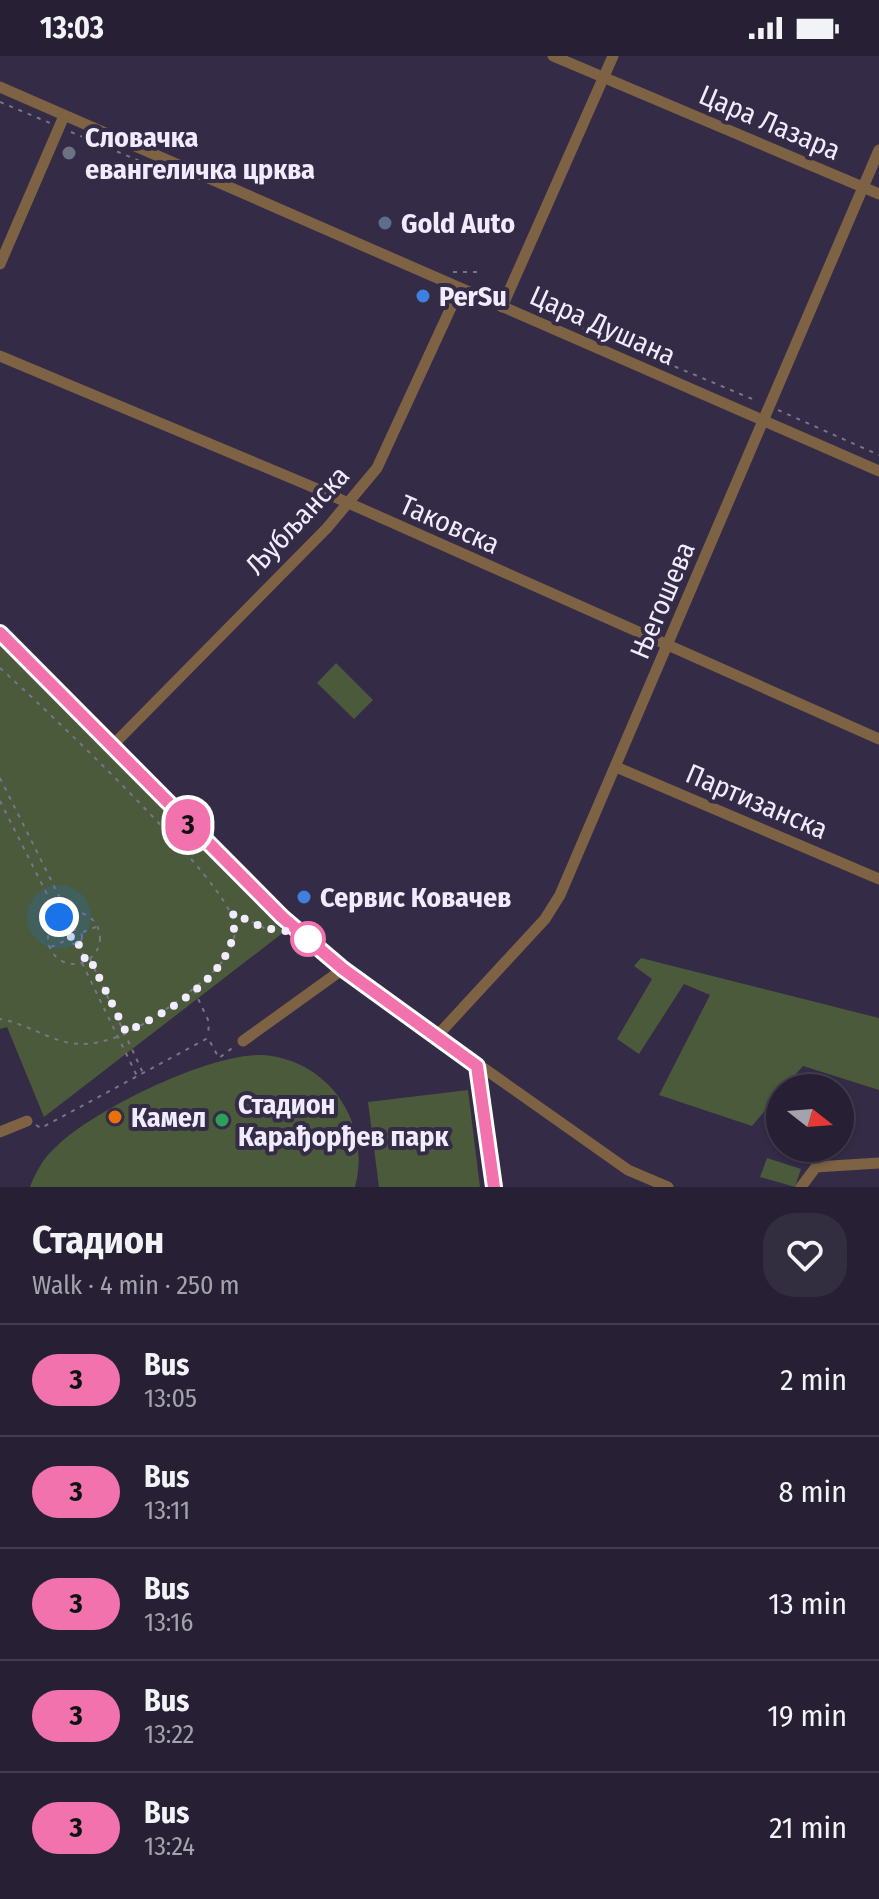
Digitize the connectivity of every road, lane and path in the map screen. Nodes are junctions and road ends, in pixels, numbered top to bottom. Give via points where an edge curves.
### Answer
1 (553, 56) edge
2 (613, 56) edge
3 (603, 78) junction
4 (0, 87) edge
5 (64, 116) junction
6 (879, 150) edge
7 (864, 187) junction
8 (879, 194) edge
9 (0, 264) edge
10 (460, 288) junction
11 (502, 307) junction
12 (557, 318) dead end
13 (0, 356) edge
14 (771, 407) junction
15 (765, 422) junction
16 (879, 455) edge
17 (879, 471) edge
18 (346, 504) junction
19 (0, 633) edge
20 (668, 648) junction
21 (0, 668) edge
22 (879, 739) edge
23 (113, 745) junction
24 (616, 767) junction
25 (0, 778) edge
26 (0, 801) edge
27 (879, 879) edge
28 (233, 913) junction
29 (65, 914) junction
30 (59, 917) junction
31 (97, 926) junction
32 (72, 931) junction
33 (81, 933) junction
34 (301, 933) junction
35 (69, 940) junction
36 (78, 943) junction
37 (50, 948) junction
38 (86, 961) junction
39 (343, 969) junction
40 (193, 989) junction
41 (0, 1019) edge
42 (126, 1032) junction
43 (119, 1035) junction
44 (437, 1036) junction
45 (208, 1038) junction
46 (243, 1041) joint
47 (477, 1066) junction
48 (144, 1074) junction
49 (137, 1077) junction
50 (27, 1121) joint
51 (0, 1132) edge
52 (879, 1163) edge
53 (494, 1187) edge
54 (668, 1187) edge
55 (801, 1187) edge

1 - 3 street, Цара Лазара
2 - 3 street
3 - 7 street, Цара Лазара
3 - 11 street
4 - 5 street, Цара Душана
5 - 9 street
5 - 10 street, Цара Душана
6 - 7 street, Његошева
7 - 8 street, Цара Лазара
7 - 14 street, Његошева
10 - 11 street, Цара Душана
10 - 18 street, Љубљанска via 387,450
11 - 15 street, Цара Душана
12 - 14 path
13 - 18 street, Таковска
14 - 15 street, Његошева
14 - 16 path
15 - 17 street, Цара Душана
15 - 20 street, Његошева
18 - 20 street, Таковска
18 - 23 street, Љубљанска
19 - 23 street
20 - 22 street, Таковска
20 - 24 street, Његошева
21 - 28 path via 100,761
23 - 34 street via 223,861
24 - 27 street, Партизанска
24 - 44 street, Његошева via 553,908
25 - 29 path
26 - 30 path
28 - 34 path via 264,928
28 - 40 path via 231,948
29 - 30 path
29 - 31 path via 83,914
29 - 32 path
30 - 37 path via 49,931
31 - 33 path
31 - 38 path via 100,941
32 - 33 path
32 - 35 path
33 - 36 path
34 - 39 street
35 - 36 path
35 - 37 path
36 - 38 path
37 - 38 path via 61,961
38 - 42 path
38 - 43 path
39 - 44 street
39 - 46 street
40 - 42 path
40 - 45 path via 209,1022
41 - 43 path via 84,1046
42 - 43 path
42 - 48 path
43 - 49 path
44 - 47 street
45 - 46 path via 219,1058
45 - 48 path
47 - 53 street
47 - 54 street via 628,1170
48 - 49 path
49 - 50 path via 41,1128
50 - 51 street
52 - 55 street via 816,1167

